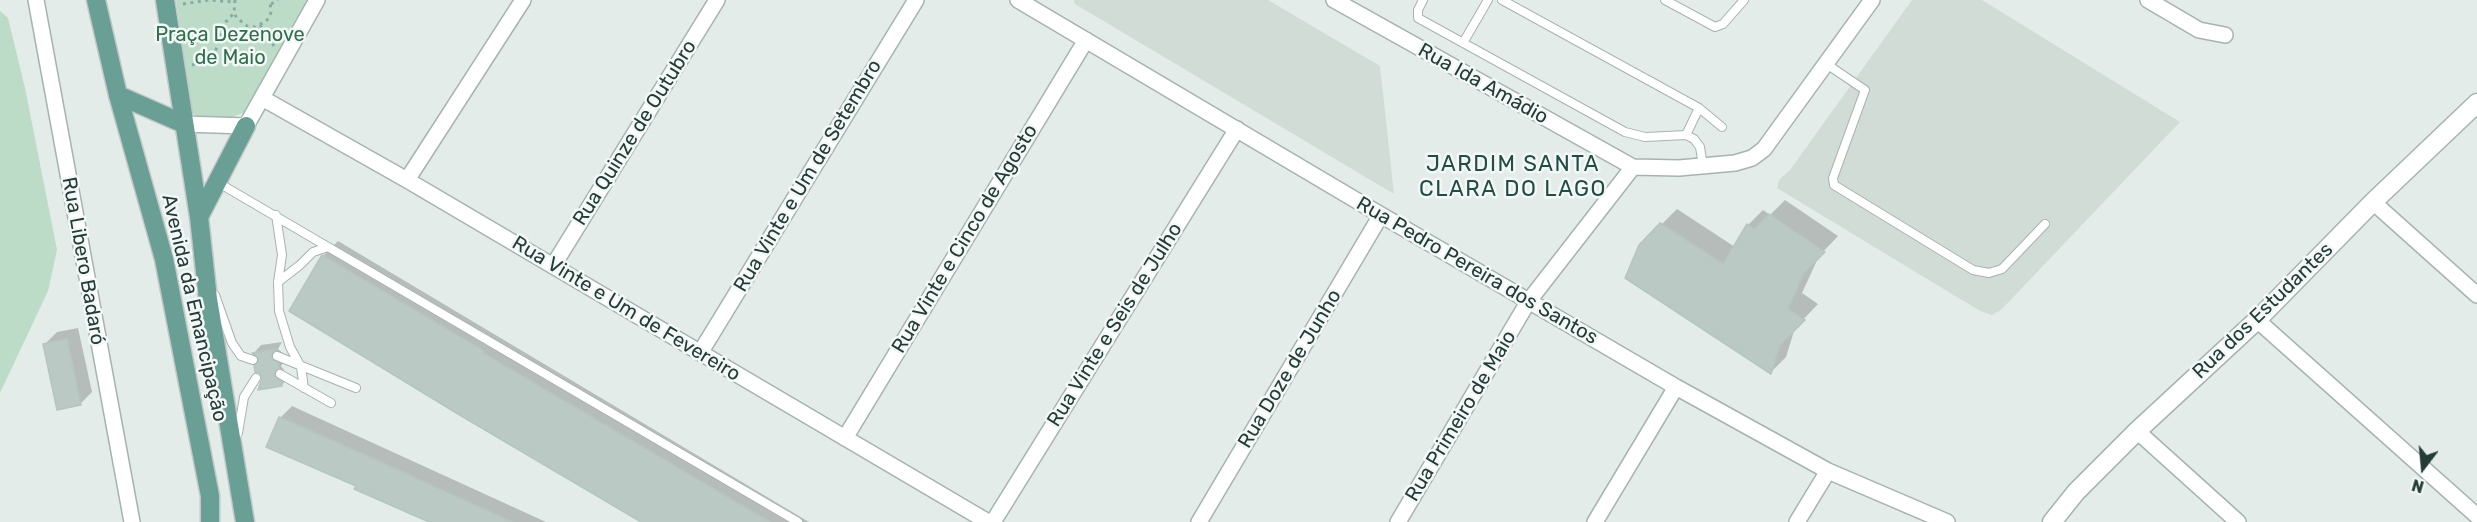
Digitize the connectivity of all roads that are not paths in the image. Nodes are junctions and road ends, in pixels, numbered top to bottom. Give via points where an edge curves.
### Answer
1 (36, 0) edge
2 (96, 0) edge
3 (317, 0) edge
4 (523, 0) edge
5 (717, 0) edge
6 (916, 0) edge
7 (1334, 0) edge
8 (1423, 0) edge
9 (1488, 0) edge
10 (1502, 0) edge
11 (1665, 0) edge
12 (1744, 0) edge
13 (1872, 0) edge
14 (2148, 0) edge
15 (1027, 2) edge
16 (171, 3) edge
17 (2225, 35) dead end
18 (1086, 40) junction
19 (1463, 43) junction
20 (1825, 63) junction
21 (118, 95) junction
22 (262, 98) junction
23 (2477, 103) edge
24 (1699, 108) junction
25 (184, 124) junction
26 (246, 126) junction
27 (1722, 127) dead end
28 (1238, 129) junction
29 (1686, 135) junction
30 (1703, 166) junction
31 (1633, 167) junction
32 (407, 180) junction
33 (217, 182) junction
34 (2373, 202) junction
35 (276, 215) junction
36 (1381, 216) junction
37 (199, 217) junction
38 (2045, 224) dead end
39 (328, 247) junction
40 (202, 261) junction
41 (554, 266) junction
42 (278, 282) junction
43 (2477, 295) edge
44 (1528, 302) junction
45 (2257, 320) junction
46 (700, 353) junction
47 (277, 356) dead end
48 (253, 360) dead end
49 (301, 367) junction
50 (280, 374) dead end
51 (256, 378) dead end
52 (1676, 387) junction
53 (304, 388) junction
54 (356, 388) dead end
55 (331, 404) dead end
56 (2137, 432) junction
57 (845, 438) junction
58 (1828, 471) junction
59 (238, 480) junction
60 (2477, 516) edge
61 (132, 522) edge
62 (210, 522) edge
63 (245, 522) edge
64 (798, 522) edge
65 (988, 522) edge
66 (993, 522) edge
67 (1199, 522) edge
68 (1398, 522) edge
69 (1595, 522) edge
70 (1797, 522) edge
71 (1947, 522) edge
72 (2052, 522) edge
73 (2238, 522) edge

1 - 61 street, Rua Libero Badaró
2 - 21 main road, Avenida da Emancipação
3 - 22 street
4 - 32 street
5 - 41 street, Rua Quinze de Outubro
6 - 46 street, Rua Vinte e Um de Setembro
7 - 31 street, Rua Ida Amádio
8 - 19 lane via 1418,18
9 - 19 lane
10 - 24 lane
11 - 12 lane via 1715,27 1723,24
13 - 20 street
14 - 17 street via 2199,30
15 - 18 street, Rua Pedro Pereira dos Santos
16 - 25 main road, Avenida da Emancipação
18 - 28 street, Rua Pedro Pereira dos Santos
18 - 57 street, Rua Vinte e Cinco de Agosto
19 - 29 lane via 1625,132 1645,137
20 - 30 street via 1764,149 1735,163
20 - 38 lane via 1865,90 1833,177 1834,185 1973,270 1989,273 2002,269
21 - 25 main road
21 - 62 main road, Avenida da Emancipação via 164,259 210,496
22 - 26 street
22 - 32 street, Rua Vinte e Um de Fevereiro
23 - 34 street, Rua dos Estudantes
24 - 27 lane
24 - 29 lane
25 - 26 street
25 - 37 main road, Avenida da Emancipação
26 - 33 main road
28 - 36 street, Rua Pedro Pereira dos Santos
28 - 66 street, Rua Vinte e Seis de Julho
29 - 30 lane via 1700,147
30 - 31 street
31 - 44 street, Rua Primeiro de Maio
32 - 41 street, Rua Vinte e Um de Fevereiro
33 - 35 lane
33 - 37 main road
34 - 43 street
34 - 45 street, Rua dos Estudantes
35 - 39 lane
35 - 42 lane via 282,255
36 - 44 street, Rua Pedro Pereira dos Santos
36 - 67 street, Rua Doze de Junho
37 - 40 main road, Avenida da Emancipação
39 - 42 lane via 313,252
39 - 64 lane
40 - 48 lane via 232,343 241,356
40 - 59 main road, Avenida da Emancipação
41 - 46 street, Rua Vinte e Um de Fevereiro
42 - 49 lane via 284,331
44 - 52 street, Rua Pedro Pereira dos Santos
44 - 68 street, Rua Primeiro de Maio
45 - 56 street, Rua dos Estudantes
45 - 60 street
46 - 57 street, Rua Vinte e Um de Fevereiro
47 - 49 lane
49 - 53 lane
49 - 54 lane
50 - 53 lane
51 - 59 lane via 244,397 238,427
52 - 58 street, Rua Pedro Pereira dos Santos
52 - 69 street
53 - 55 lane
56 - 72 street, Rua dos Estudantes via 2076,492
56 - 73 street
57 - 65 street, Rua Vinte e Um de Fevereiro
58 - 70 street
58 - 71 street, Rua Pedro Pereira dos Santos
59 - 63 main road, Avenida da Emancipação

